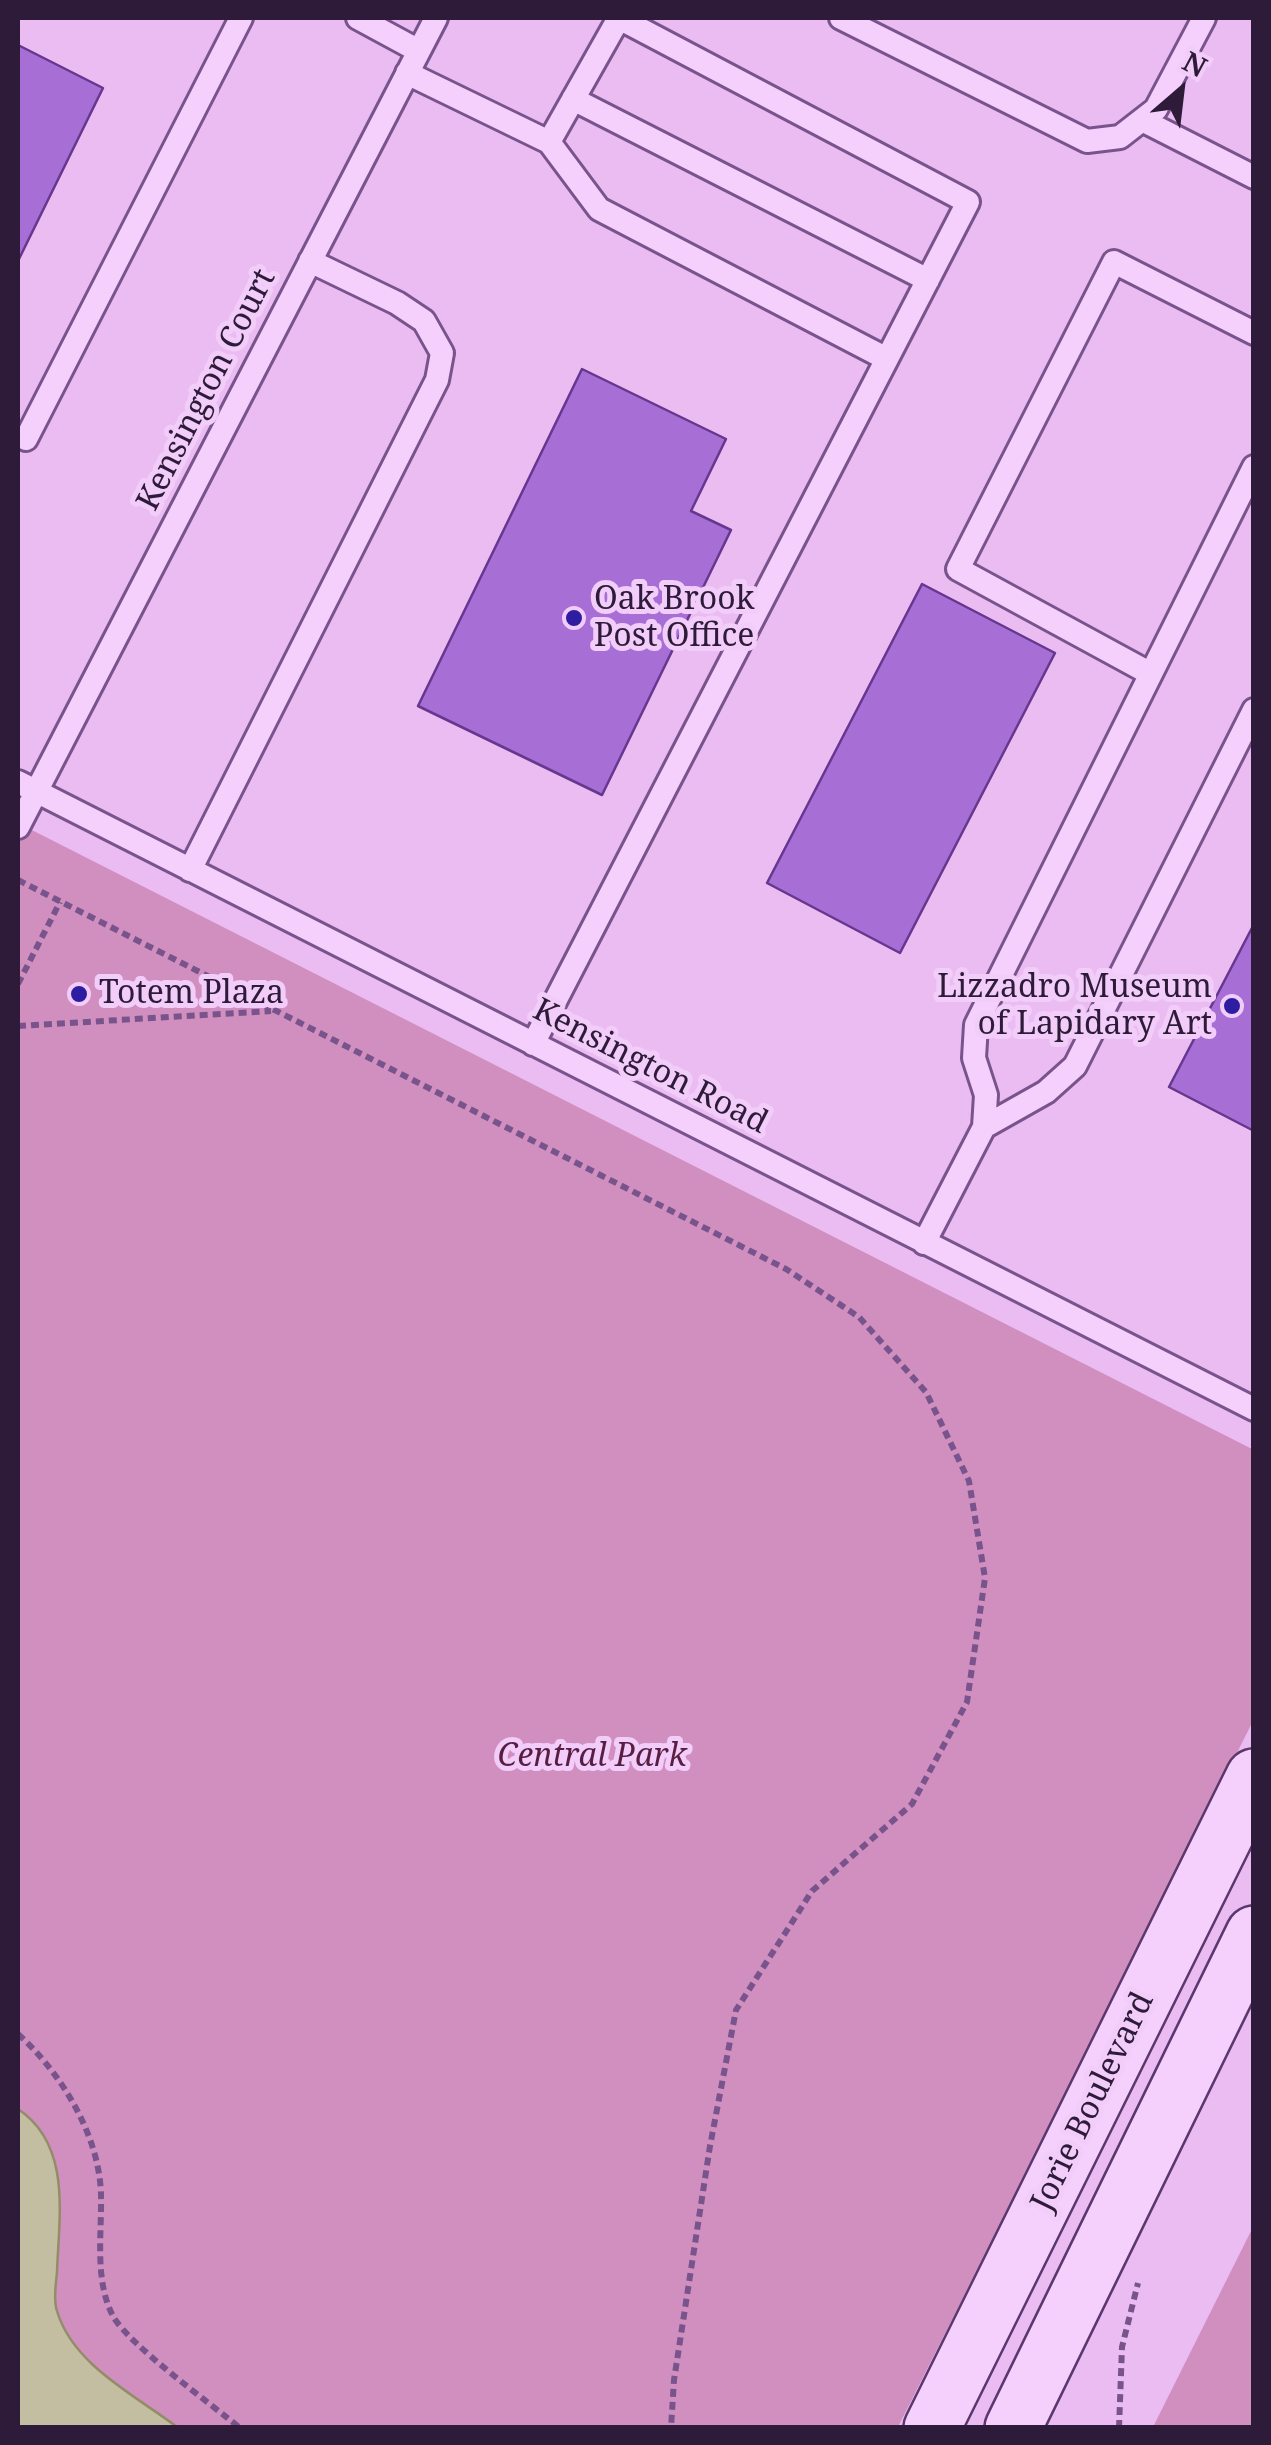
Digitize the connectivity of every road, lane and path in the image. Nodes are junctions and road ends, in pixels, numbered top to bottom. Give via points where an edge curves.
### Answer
1 (241, 18) edge
2 (358, 18) edge
3 (436, 18) edge
4 (619, 18) edge
5 (841, 18) edge
6 (1204, 18) edge
7 (418, 52) junction
8 (407, 73) junction
9 (573, 99) junction
10 (1142, 120) junction
11 (549, 142) junction
12 (1254, 178) edge
13 (310, 261) junction
14 (928, 280) junction
15 (1254, 333) edge
16 (887, 359) junction
17 (26, 439) dead end
18 (1254, 467) edge
19 (1151, 674) junction
20 (1254, 710) edge
21 (26, 787) edge
22 (18, 827) edge
23 (190, 870) junction
24 (18, 880) edge
25 (60, 902) junction
26 (18, 984) edge
27 (274, 1010) junction
28 (18, 1026) edge
29 (533, 1044) junction
30 (984, 1126) junction
31 (924, 1243) junction
32 (1254, 1409) edge
33 (1254, 1777) edge
34 (1254, 1934) edge
35 (18, 2034) edge
36 (1141, 2273) dead end
37 (240, 2428) edge
38 (671, 2428) edge
39 (932, 2428) edge
40 (1014, 2428) edge
41 (1119, 2428) edge

1 - 17 lane
2 - 7 lane
3 - 7 lane, Kensington Court
4 - 9 lane
4 - 14 lane via 968,202
5 - 10 lane via 1087,141 1120,137
6 - 10 lane via 1156,109
7 - 8 lane, Kensington Court
8 - 11 lane
8 - 13 lane, Kensington Court
9 - 11 lane
9 - 14 lane
10 - 12 lane
11 - 16 lane via 599,209
13 - 21 lane, Kensington Court
13 - 23 lane via 424,321 442,353 437,380
14 - 16 lane
15 - 19 lane via 1114,262 958,569
16 - 29 lane
18 - 19 lane
19 - 30 lane via 976,1025
20 - 30 lane via 1075,1066 1046,1092
21 - 22 lane, Kensington Court
21 - 23 lane, Kensington Road
23 - 29 lane, Kensington Road
24 - 25 path
25 - 26 path
25 - 27 path
27 - 28 path
27 - 38 path via 786,1269 859,1317 926,1392 969,1481 986,1578 967,1702 912,1804 812,1891 736,2010
29 - 31 lane, Kensington Road
30 - 31 lane
31 - 32 lane, Kensington Road
33 - 39 main road, Jorie Boulevard
34 - 40 main road
35 - 37 path via 65,2090 91,2138 101,2188 103,2288 114,2318
36 - 41 path via 1122,2347

